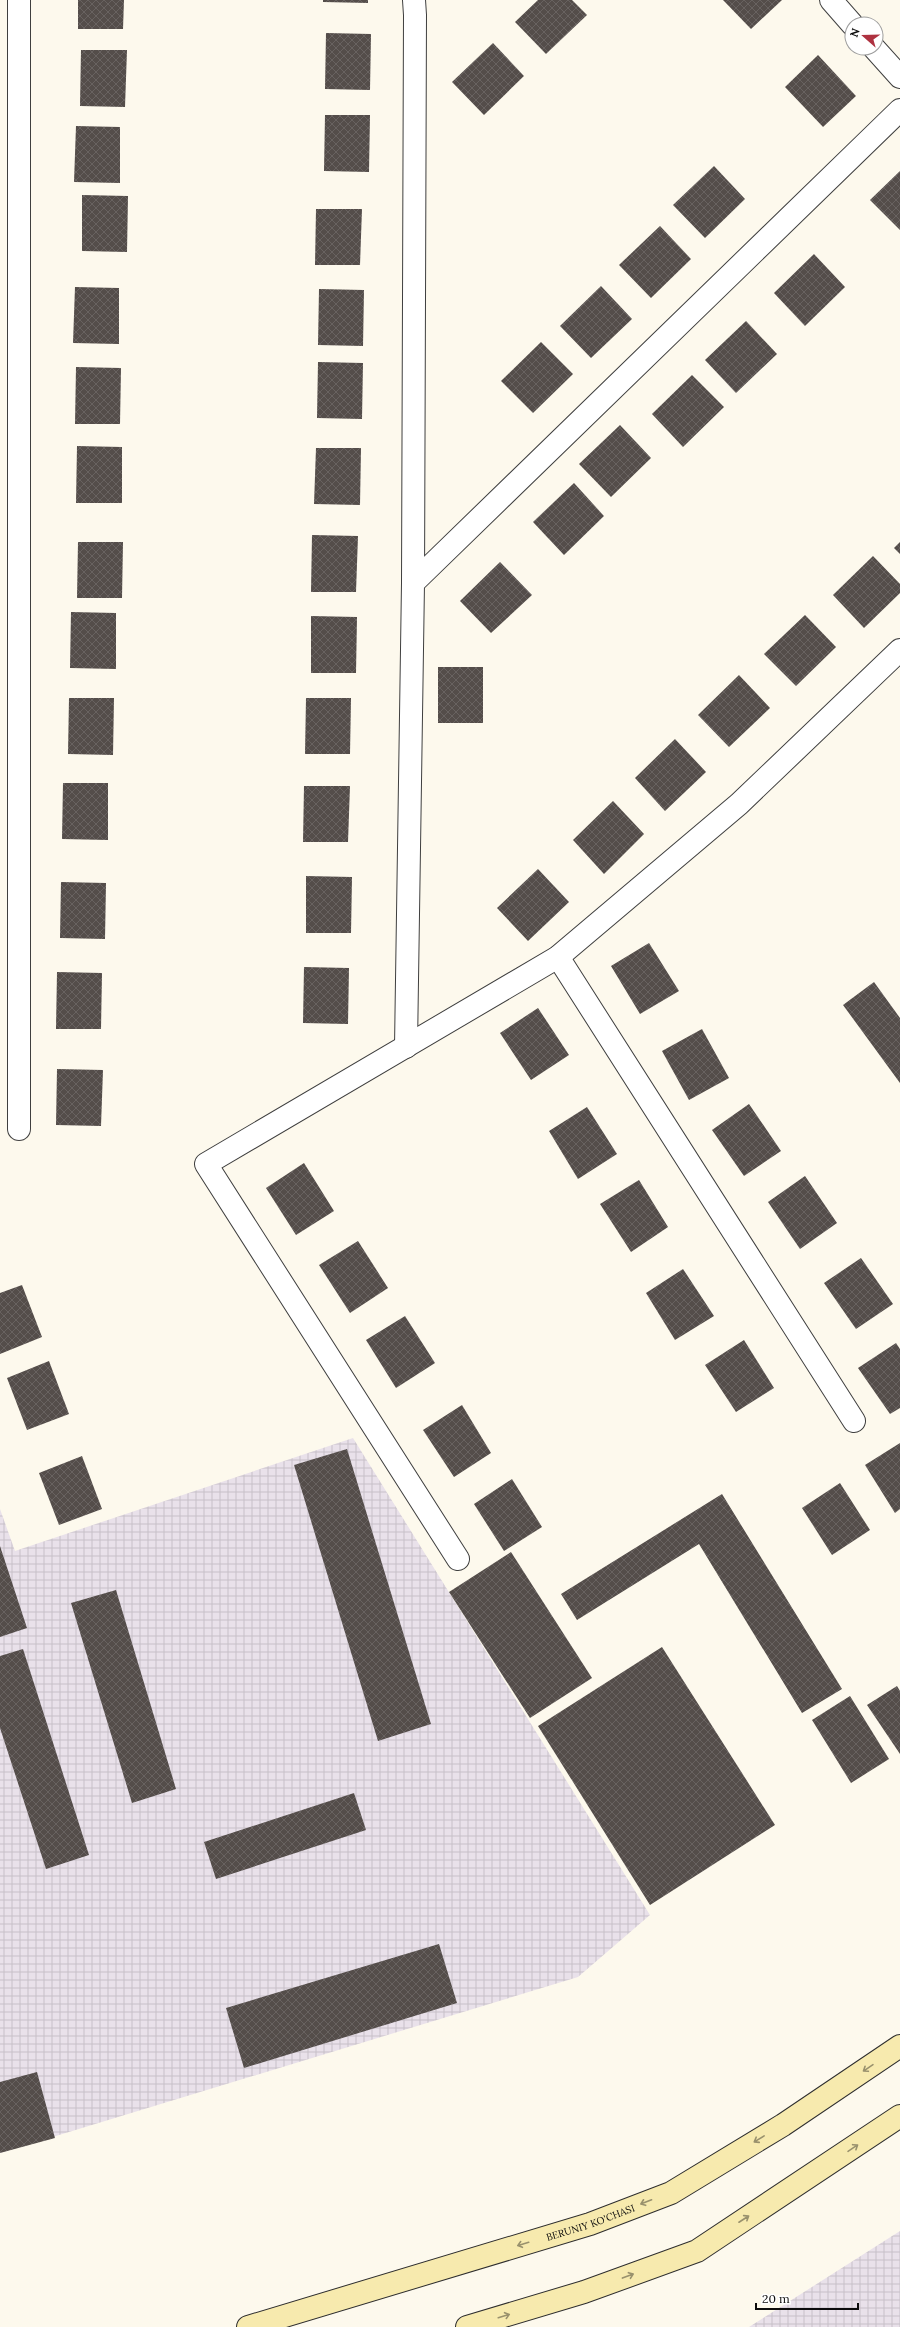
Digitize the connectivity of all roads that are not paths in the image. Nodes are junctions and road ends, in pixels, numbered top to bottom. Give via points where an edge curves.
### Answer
1 (19, 0) edge
2 (414, 0) edge
3 (831, 0) edge
4 (845, 16) edge
5 (881, 56) edge
6 (900, 77) edge
7 (900, 110) edge
8 (413, 583) junction
9 (900, 650) edge
10 (558, 957) junction
11 (406, 1047) junction
12 (19, 1129) dead end
13 (854, 1421) dead end
14 (458, 1559) dead end
15 (900, 2046) edge
16 (900, 2116) edge
17 (248, 2327) edge
18 (467, 2327) edge

1 - 12 street
2 - 8 street
3 - 4 street
5 - 6 street
7 - 8 street
8 - 11 street
9 - 10 street via 739,804
10 - 11 street
10 - 13 street
11 - 14 street via 206,1164
15 -> 17 main road, BERUNIY KO'CHASI via 783,2125 671,2193 590,2224
18 -> 16 main road via 584,2292 696,2251

